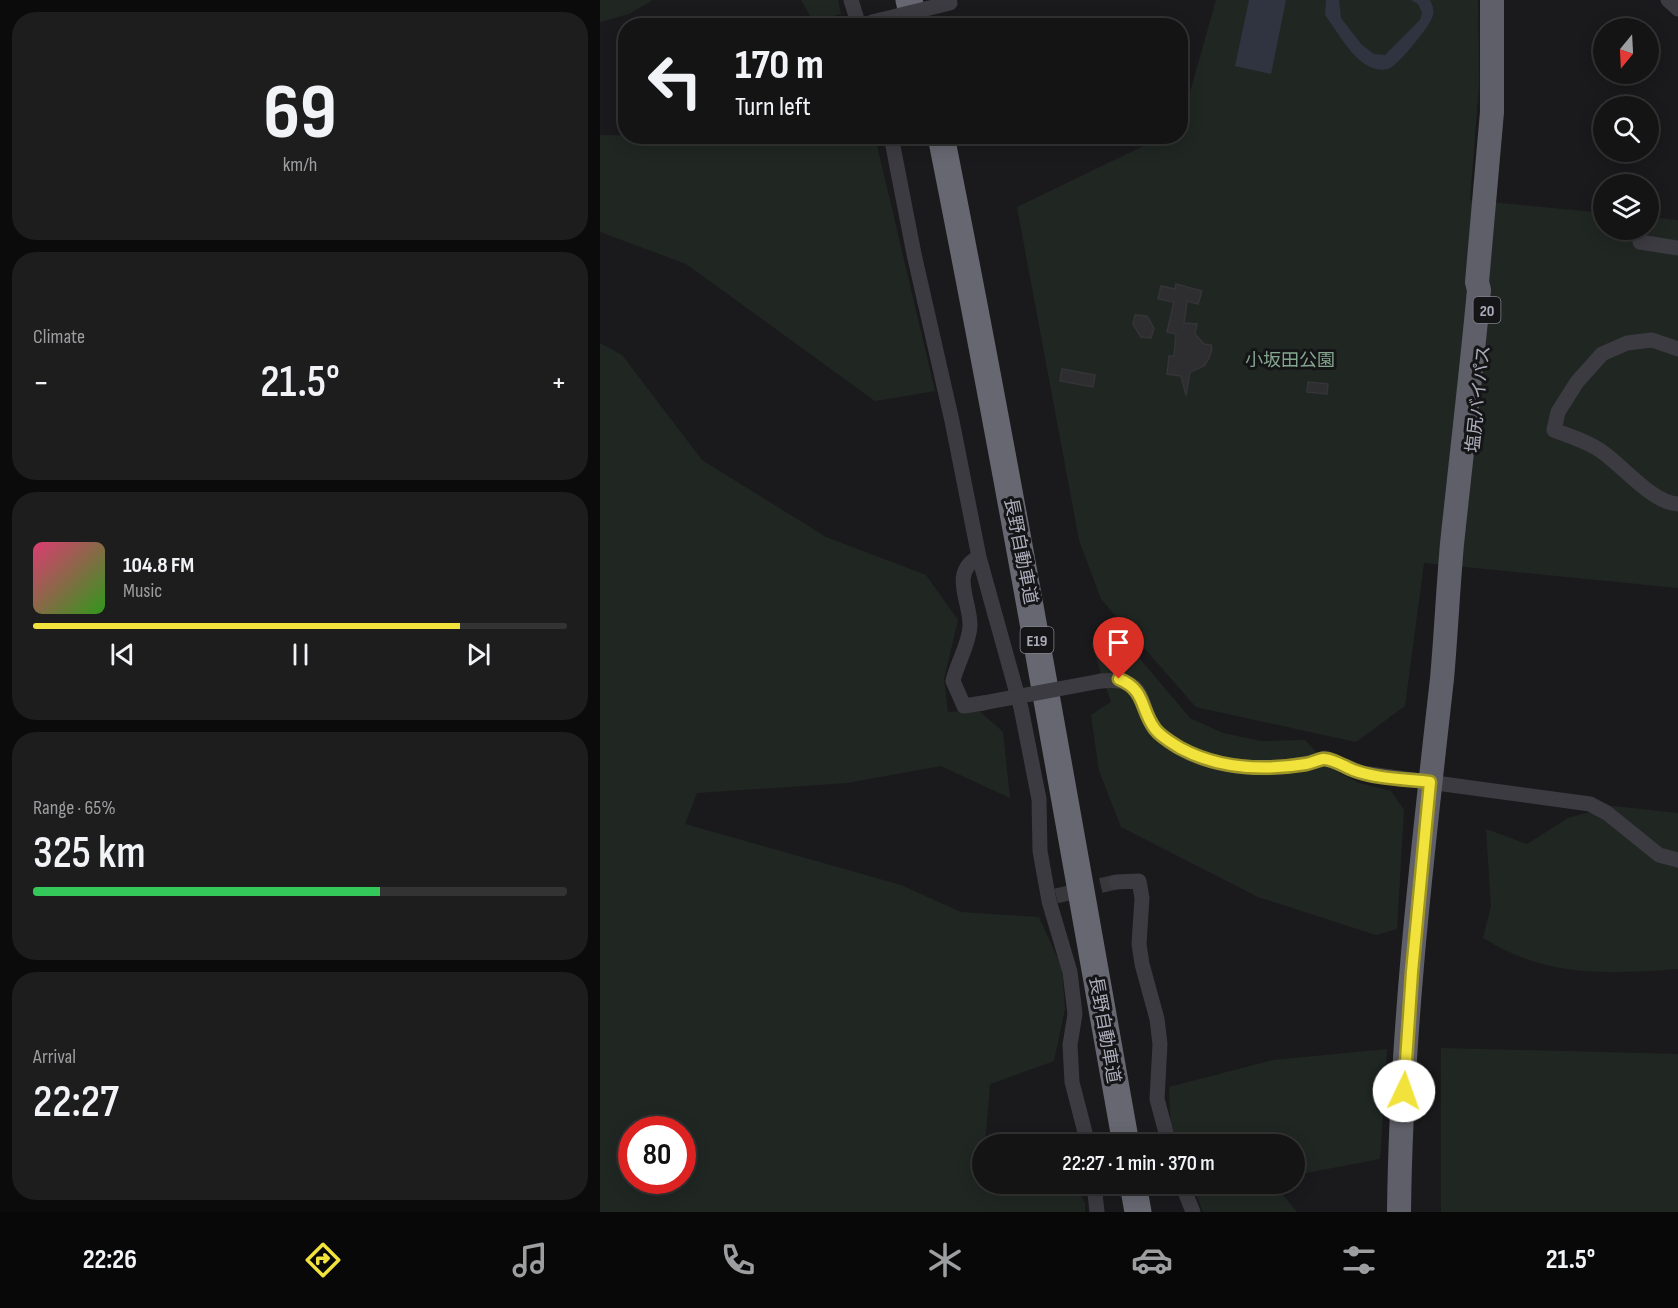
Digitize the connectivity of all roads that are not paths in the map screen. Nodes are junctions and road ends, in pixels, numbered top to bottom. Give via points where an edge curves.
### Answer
1 (851, 0) edge
2 (909, 0) edge
3 (1492, 0) edge
4 (1506, 0) edge
5 (1668, 0) edge
6 (947, 1) edge
7 (1678, 9) edge
8 (860, 18) edge
9 (882, 18) edge
10 (913, 18) edge
11 (938, 18) edge
12 (893, 144) edge
13 (942, 144) edge
14 (961, 144) edge
15 (1640, 242) dead end
16 (1678, 248) edge
17 (1678, 349) edge
18 (1678, 504) edge
19 (979, 557) junction
20 (1448, 618) junction
21 (1430, 782) junction
22 (1678, 860) edge
23 (1116, 882) tunnel mouth
24 (1085, 1134) edge
25 (1124, 1134) edge
26 (1142, 1134) edge
27 (1166, 1134) edge
28 (1095, 1194) edge
29 (1135, 1194) edge
30 (1153, 1194) edge
31 (1186, 1194) edge
32 (1097, 1212) edge
33 (1138, 1212) edge
34 (1156, 1212) edge
35 (1193, 1212) edge
36 (1399, 1212) edge

1 - 8 street
2 - 10 highway
3 - 20 highway, 塩尻バイパス / 20 via 1492,112
4 - 20 highway, 塩尻バイパス / 20 via 1507,98 1501,169 1462,561
5 - 7 street
6 - 9 street, bridge
6 - 11 highway
12 - 19 street
13 - 25 highway, 長野自動車道 / E19 via 1033,616
14 - 26 highway, 長野自動車道 / E19 via 993,299
15 - 16 street
17 - 18 street via 1652,340 1627,343 1602,354 1558,412 1554,430 1596,447 1652,495
19 - 21 street, bridge via 966,566 963,578 970,625 953,681 964,706 1119,679 1137,690 1162,737 1208,759 1235,766 1270,768 1325,759 1362,773
19 - 24 street via 1021,708 1039,799 1040,851 1070,972 1076,1014 1070,1045 1072,1082
20 - 21 highway, 塩尻バイパス / 20
21 - 22 street via 1590,804 1659,855
21 - 36 highway, 塩尻バイパス / 20 via 1405,1070
23 - 27 street via 1139,881 1139,944 1157,1019 1160,1044 1156,1100
28 - 32 street
29 - 33 highway
30 - 34 highway
31 - 35 street

